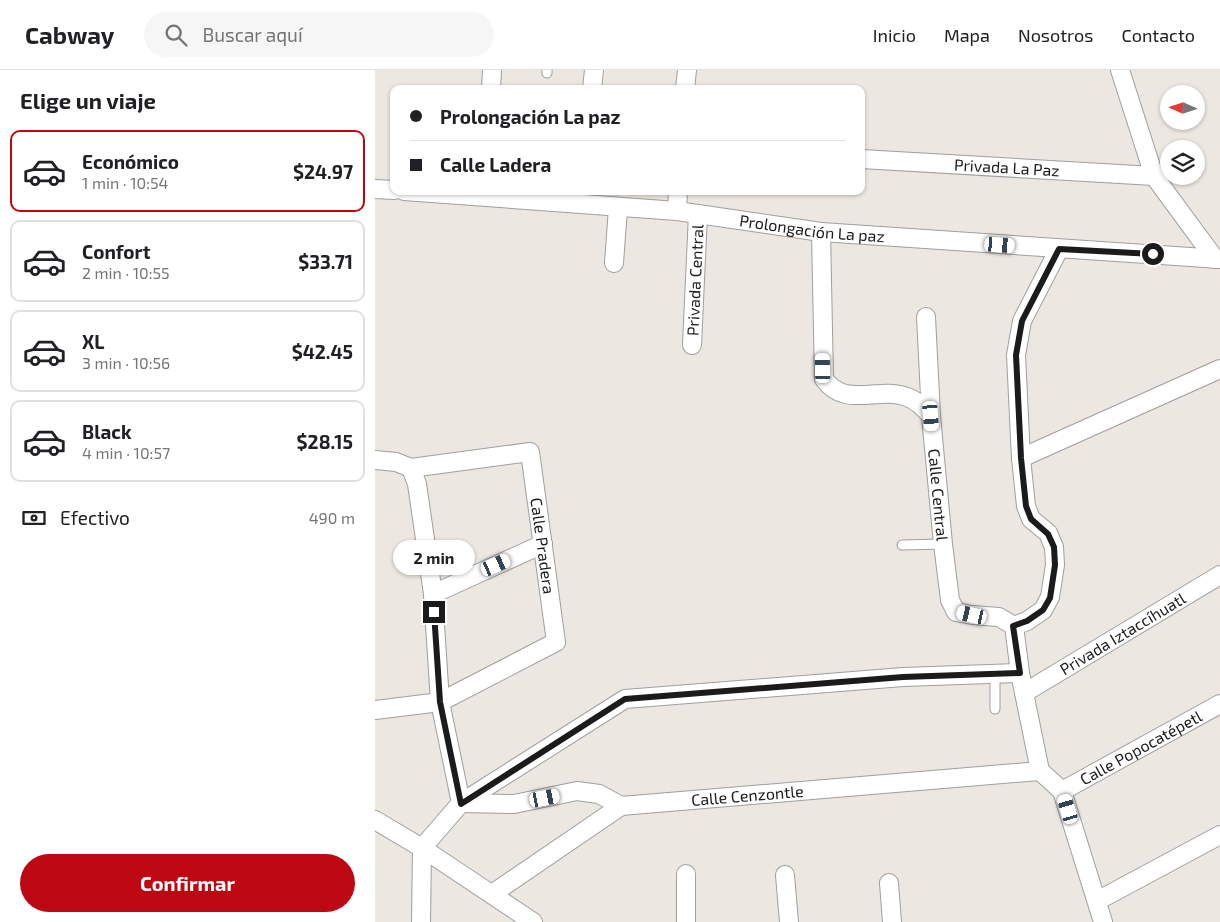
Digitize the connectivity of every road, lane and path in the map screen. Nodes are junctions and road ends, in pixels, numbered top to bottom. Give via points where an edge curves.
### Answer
1 (491, 70) edge
2 (594, 70) edge
3 (687, 70) edge
4 (1120, 70) edge
5 (491, 85) edge
6 (592, 85) edge
7 (685, 85) edge
8 (865, 159) edge
9 (1154, 176) junction
10 (375, 189) edge
11 (390, 190) edge
12 (510, 195) edge
13 (678, 195) edge
14 (584, 198) edge
15 (618, 208) junction
16 (677, 212) junction
17 (698, 214) junction
18 (821, 232) junction
19 (1059, 249) junction
20 (1218, 259) edge
21 (614, 263) dead end
22 (926, 317) dead end
23 (692, 345) dead end
24 (1220, 369) edge
25 (931, 416) junction
26 (1021, 458) junction
27 (375, 460) edge
28 (411, 468) junction
29 (543, 544) junction
30 (943, 544) junction
31 (902, 545) dead end
32 (1220, 574) edge
33 (433, 594) junction
34 (1013, 626) junction
35 (1020, 673) junction
36 (995, 674) junction
37 (1024, 693) junction
38 (440, 702) junction
39 (1220, 704) edge
40 (995, 709) dead end
41 (375, 710) edge
42 (1040, 771) junction
43 (1062, 791) junction
44 (461, 804) junction
45 (621, 806) junction
46 (375, 820) edge
47 (1220, 836) edge
48 (422, 848) junction
49 (686, 874) dead end
50 (785, 875) dead end
51 (889, 883) dead end
52 (492, 894) junction
53 (1097, 901) junction
54 (511, 915) edge
55 (421, 922) edge
56 (533, 922) edge
57 (686, 922) edge
58 (789, 922) edge
59 (892, 922) edge
60 (1102, 922) edge

1 - 5 street
2 - 6 street
3 - 7 street
4 - 9 street
8 - 9 street, Privada La Paz
9 - 20 street
10 - 11 street
12 - 14 street, Prolongación La paz
13 - 16 street
14 - 15 street, Prolongación La paz
15 - 16 street, Prolongación La paz
15 - 21 street
16 - 17 street, Prolongación La paz
17 - 18 street, Prolongación La paz
17 - 23 street, Privada Central
18 - 19 street, Prolongación La paz
18 - 25 street via 824,379 839,393 907,396 919,402
19 - 20 street, Prolongación La paz
19 - 26 street via 1022,321 1016,355
22 - 25 street, Calle Central
24 - 26 street
25 - 30 street, Calle Central
26 - 34 street via 1026,506 1031,519 1048,534 1054,547 1055,565 1050,598 1043,610
27 - 28 street via 396,462
28 - 29 street, Calle Pradera via 530,452
28 - 33 street via 417,484
29 - 33 street
29 - 38 street, Calle Pradera via 557,642
30 - 31 lane
30 - 34 street, Calle Central via 950,600 956,612 999,617
32 - 37 street, Privada Iztaccíhuatl
33 - 38 street
34 - 35 street
35 - 36 street
35 - 37 street
36 - 40 lane
36 - 44 street via 903,677 625,699
37 - 42 street
38 - 41 street
38 - 44 street
39 - 43 street, Calle Popocatépetl
42 - 43 street
42 - 45 street, Calle Cenzontle
43 - 53 street
44 - 45 street via 513,804 577,791 599,794
44 - 48 street
45 - 52 street
46 - 48 street
47 - 53 street
48 - 52 street
48 - 55 street
49 - 57 street
50 - 58 street
51 - 59 street
52 - 54 street
53 - 60 street
54 - 56 street

